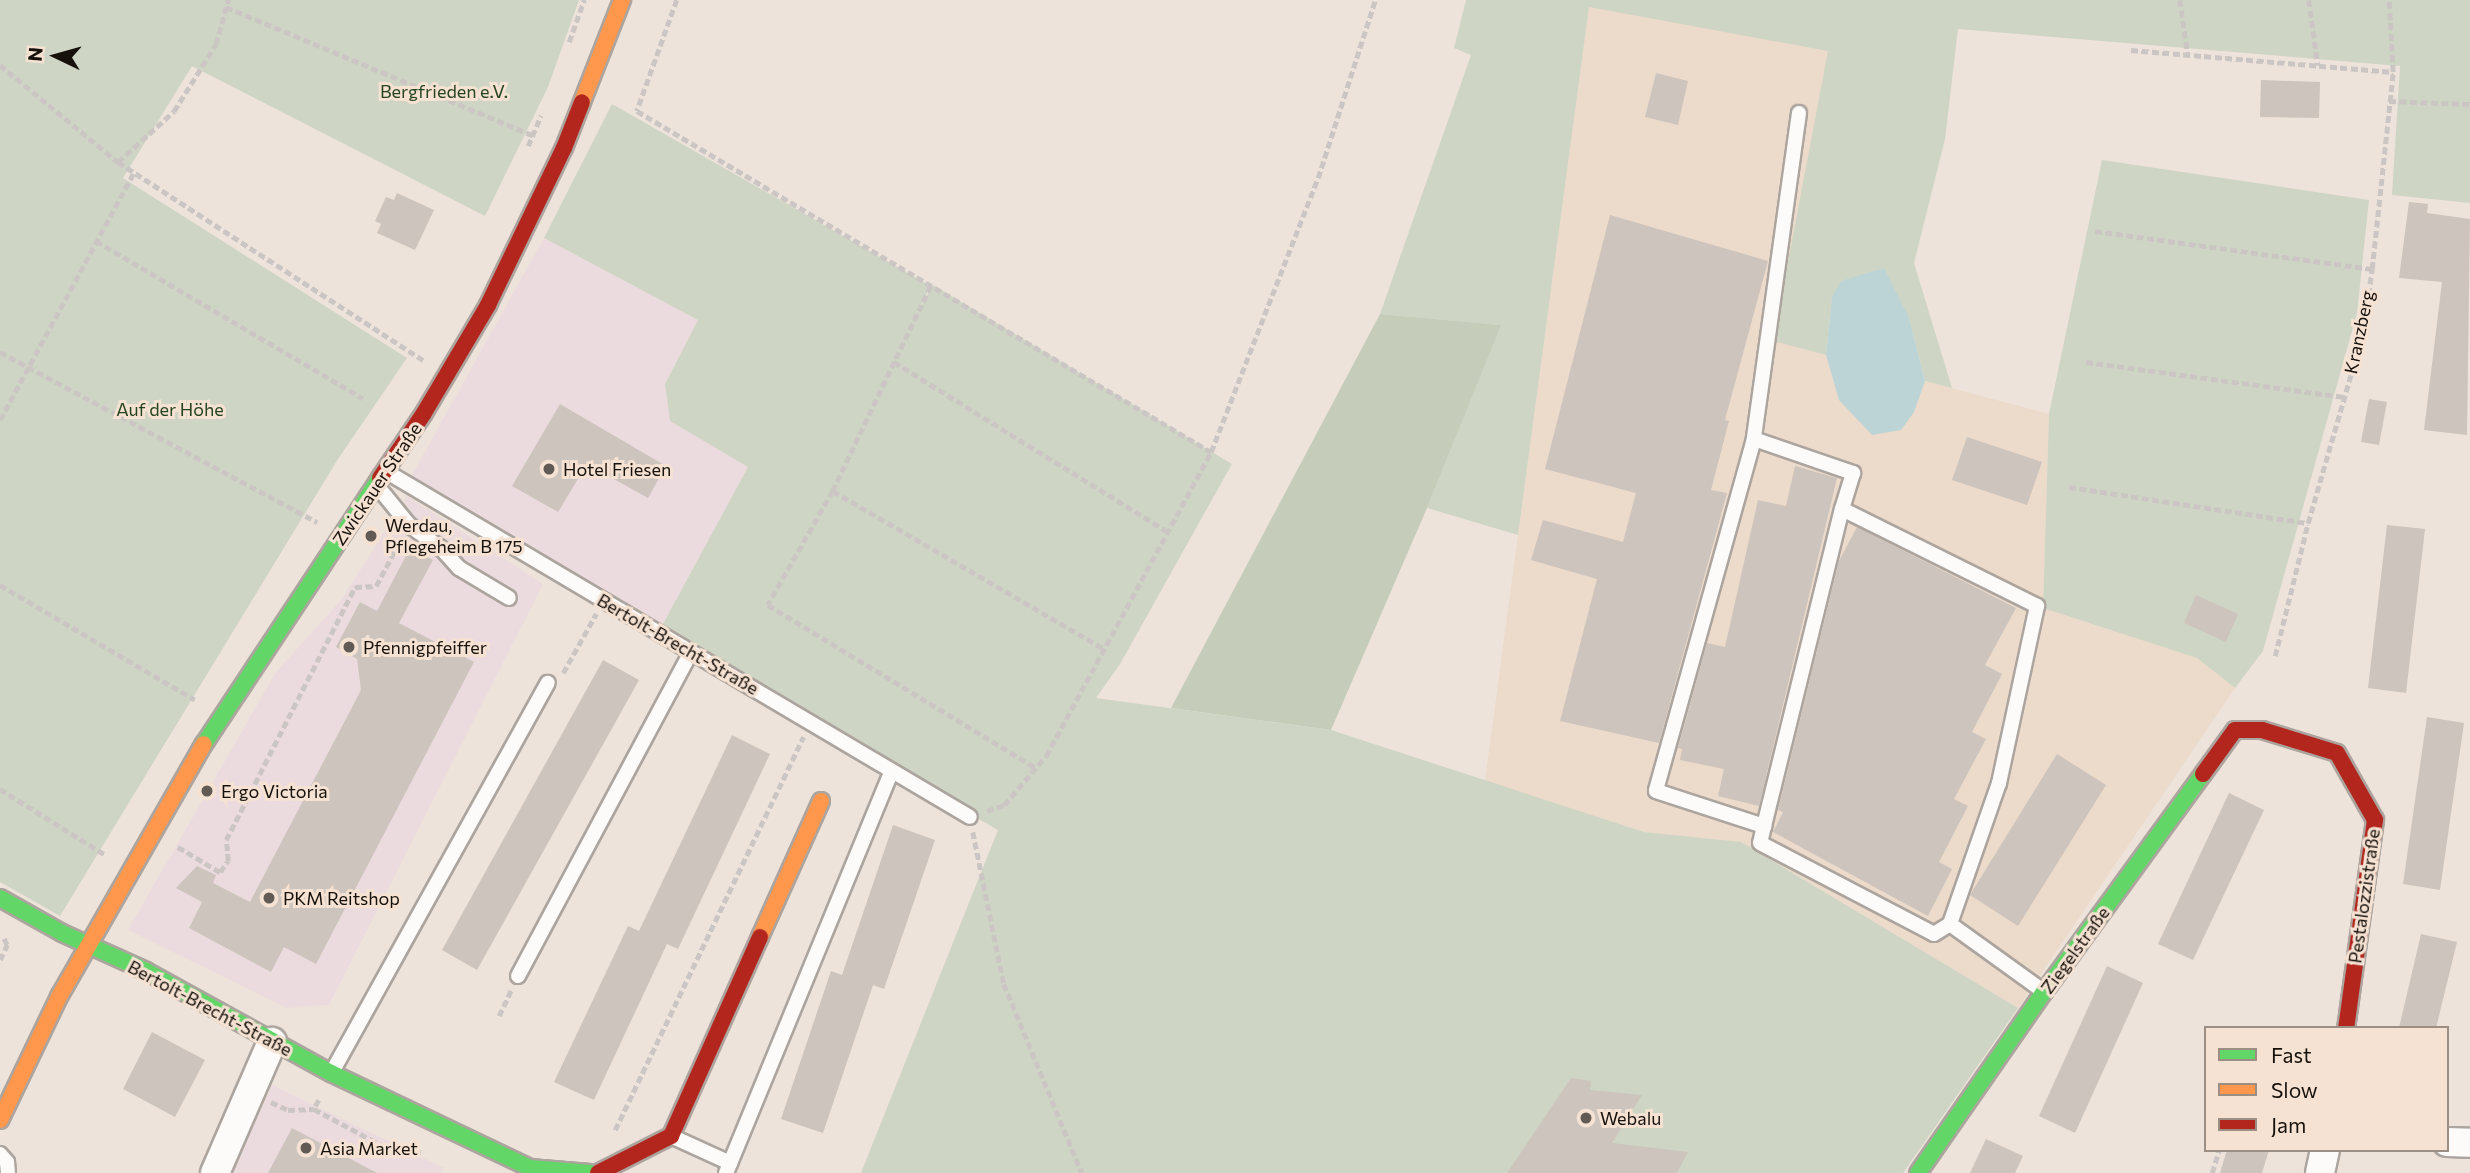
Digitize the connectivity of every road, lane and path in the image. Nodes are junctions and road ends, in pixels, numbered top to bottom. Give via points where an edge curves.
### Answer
1 (228, 0) edge
2 (584, 0) edge
3 (621, 0) edge
4 (677, 0) edge
5 (1374, 0) edge
6 (2180, 0) edge
7 (2309, 0) edge
8 (2389, 0) edge
9 (226, 7) junction
10 (567, 48) dead end
11 (2131, 50) dead end
12 (2188, 55) junction
13 (0, 65) edge
14 (2318, 65) junction
15 (2393, 72) junction
16 (2389, 101) junction
17 (2470, 104) edge
18 (543, 110) dead end
19 (1799, 113) dead end
20 (533, 135) junction
21 (527, 147) dead end
22 (564, 148) junction
23 (118, 162) junction
24 (134, 172) junction
25 (2095, 231) dead end
26 (96, 241) junction
27 (2372, 269) junction
28 (931, 286) junction
29 (427, 347) dead end
30 (0, 352) edge
31 (421, 359) junction
32 (894, 362) junction
33 (2086, 362) dead end
34 (27, 367) junction
35 (414, 370) dead end
36 (449, 374) junction
37 (2345, 397) junction
38 (363, 398) dead end
39 (0, 420) edge
40 (1754, 439) junction
41 (1211, 452) junction
42 (382, 479) junction
43 (2069, 487) dead end
44 (833, 491) junction
45 (1842, 509) junction
46 (322, 513) dead end
47 (317, 522) junction
48 (2308, 523) junction
49 (409, 525) junction
50 (1168, 531) junction
51 (343, 536) junction
52 (0, 585) edge
53 (509, 598) dead end
54 (604, 601) junction
55 (1104, 649) junction
56 (691, 652) junction
57 (2275, 656) dead end
58 (548, 683) joint
59 (203, 704) dead end
60 (811, 721) junction
61 (2235, 730) joint
62 (1036, 768) junction
63 (891, 772) junction
64 (0, 789) edge
65 (821, 801) dead end
66 (970, 817) junction
67 (1764, 826) junction
68 (171, 844) dead end
69 (108, 857) dead end
70 (0, 898) edge
71 (1950, 924) junction
72 (0, 934) edge
73 (87, 944) junction
74 (0, 960) edge
75 (518, 976) joint
76 (2044, 992) junction
77 (499, 1016) dead end
78 (2346, 1026) edge
79 (272, 1042) junction
80 (331, 1073) junction
81 (250, 1093) junction
82 (314, 1109) junction
83 (0, 1120) edge
84 (671, 1136) junction
85 (611, 1140) dead end
86 (2449, 1142) edge
87 (2470, 1143) edge
88 (428, 1151) dead end
89 (2218, 1152) edge
90 (2325, 1152) edge
91 (0, 1154) edge
92 (728, 1168) edge
93 (8, 1173) edge
94 (215, 1173) edge
95 (590, 1173) edge
96 (598, 1173) edge
97 (1082, 1173) edge
98 (1918, 1173) edge
99 (2212, 1173) edge
100 (2320, 1173) edge

1 - 9 path
2 - 10 path
3 - 22 street, Zwickauer Straße
4 - 28 path via 637,111
5 - 41 path via 1318,178
6 - 12 path
7 - 14 path
8 - 15 path, Kranzberg
9 - 20 path
9 - 23 path via 216,44 174,111
11 - 12 path
12 - 14 path
13 - 23 path
14 - 15 path
15 - 16 path, Kranzberg
16 - 17 path
16 - 27 path, Kranzberg
18 - 20 path
19 - 40 lane
20 - 21 path
20 - 22 path
22 - 36 street, Zwickauer Straße
23 - 24 path
24 - 26 path
24 - 31 path
25 - 27 path
26 - 34 path
26 - 38 path
27 - 37 path, Kranzberg via 2362,335
28 - 32 path
28 - 41 path
29 - 31 path
30 - 34 path
31 - 35 path
31 - 36 path
32 - 44 path
32 - 50 path
33 - 37 path
34 - 39 path
34 - 47 path
36 - 42 street, Zwickauer Straße
37 - 48 path, Kranzberg
40 - 45 lane via 1853,473
40 - 67 lane via 1656,791
41 - 50 path
42 - 49 lane
42 - 51 street, Zwickauer Straße
42 - 54 lane, Bertolt-Brecht-Straße
43 - 48 path
44 - 55 path
44 - 62 path via 768,605
45 - 67 lane
45 - 71 lane via 2037,606 1999,783
46 - 47 path
47 - 51 path
48 - 57 path, Kranzberg
49 - 53 lane via 459,568
49 - 68 path via 376,586 355,587 226,840 228,861 220,872
50 - 55 path
51 - 73 street, Zwickauer Straße via 235,694
52 - 59 path
54 - 56 lane, Bertolt-Brecht-Straße
54 - 58 path via 561,677
55 - 62 path
56 - 60 lane, Bertolt-Brecht-Straße
56 - 75 lane
58 - 80 lane
60 - 63 lane, Bertolt-Brecht-Straße
60 - 85 path
61 - 76 street, Ziegelstraße
61 - 78 street, Pestalozzistraße via 2262,730 2337,754 2375,820
62 - 66 path via 1004,805
63 - 66 lane, Bertolt-Brecht-Straße
63 - 92 lane
64 - 69 path
65 - 84 street
66 - 97 path via 1004,984
67 - 71 lane via 1760,842 1934,934
70 - 73 street
71 - 76 lane
72 - 74 path via 7,945
73 - 79 street, Bertolt-Brecht-Straße via 146,971
73 - 83 street, Zwickauer Straße
75 - 77 path
76 - 98 street, Ziegelstraße
79 - 80 street, Bertolt-Brecht-Straße
79 - 81 street
80 - 82 path
80 - 95 street, Bertolt-Brecht-Straße via 530,1168
81 - 82 path via 288,1110
81 - 94 street
82 - 88 path via 396,1153
84 - 92 lane
84 - 96 street
86 - 87 street
89 - 99 path
90 - 100 street
91 - 93 lane

